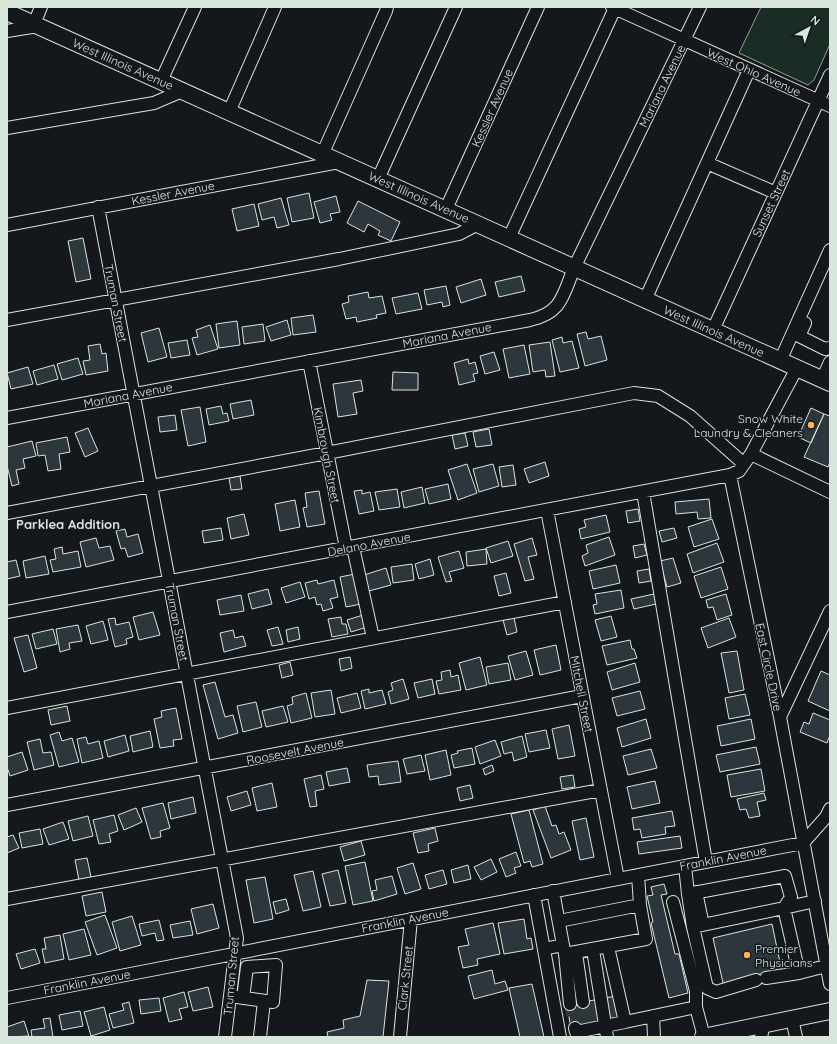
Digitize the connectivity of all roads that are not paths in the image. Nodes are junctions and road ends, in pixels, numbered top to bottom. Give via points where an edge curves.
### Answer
1 (41, 7) edge
2 (195, 7) edge
3 (275, 7) edge
4 (386, 7) edge
5 (456, 7) edge
6 (538, 7) edge
7 (700, 7) edge
8 (614, 8) edge
9 (7, 12) edge
10 (36, 25) junction
11 (7, 31) edge
12 (684, 40) junction
13 (749, 70) junction
14 (830, 75) edge
15 (161, 82) junction
16 (182, 91) junction
17 (818, 101) junction
18 (830, 106) edge
19 (229, 112) junction
20 (7, 128) edge
21 (322, 155) junction
22 (339, 162) junction
23 (707, 163) junction
24 (378, 179) junction
25 (776, 193) junction
26 (98, 207) junction
27 (446, 209) junction
28 (478, 224) junction
29 (7, 225) edge
30 (509, 238) junction
31 (830, 250) edge
32 (574, 268) junction
33 (830, 269) edge
34 (115, 300) junction
35 (645, 300) junction
36 (7, 320) edge
37 (713, 330) junction
38 (830, 348) edge
39 (309, 361) junction
40 (780, 361) junction
41 (830, 362) edge
42 (797, 368) junction
43 (826, 381) edge
44 (133, 394) junction
45 (7, 418) edge
46 (327, 453) junction
47 (751, 454) junction
48 (744, 464) junction
49 (730, 476) junction
50 (151, 486) junction
51 (643, 492) junction
52 (830, 492) edge
53 (547, 510) junction
54 (7, 513) edge
55 (349, 547) junction
56 (170, 581) junction
57 (564, 602) junction
58 (830, 611) edge
59 (7, 612) edge
60 (373, 638) junction
61 (187, 673) junction
62 (582, 696) junction
63 (7, 708) edge
64 (780, 717) junction
65 (205, 768) junction
66 (601, 790) junction
67 (7, 805) edge
68 (830, 809) edge
69 (803, 842) junction
70 (222, 859) junction
71 (706, 862) junction
72 (685, 866) junction
73 (638, 875) junction
74 (618, 879) junction
75 (553, 892) junction
76 (692, 893) junction
77 (534, 895) junction
78 (7, 899) edge
79 (814, 901) junction
80 (673, 902) dead end
81 (640, 905) junction
82 (784, 908) junction
83 (411, 919) junction
84 (559, 921) junction
85 (698, 926) junction
86 (608, 946) junction
87 (544, 949) junction
88 (593, 950) junction
89 (568, 951) junction
90 (235, 953) junction
91 (826, 966) junction
92 (799, 973) junction
93 (830, 984) edge
94 (230, 996) junction
95 (7, 998) edge
96 (243, 998) junction
97 (264, 1001) junction
98 (583, 1002) tunnel mouth
99 (570, 1004) tunnel mouth
100 (696, 1008) junction
101 (830, 1011) edge
102 (653, 1016) junction
103 (792, 1018) junction
104 (625, 1022) junction
105 (575, 1028) dead end
106 (588, 1031) edge
107 (762, 1031) edge
108 (606, 1032) edge
109 (712, 1036) edge
110 (225, 1037) edge
111 (260, 1037) edge
112 (400, 1037) edge
113 (560, 1037) edge
114 (654, 1037) edge
115 (796, 1037) edge

1 - 10 street
2 - 15 street
3 - 19 street
4 - 21 street
5 - 24 street
6 - 27 street, Kessler Avenue
7 - 12 street, Mariana Avenue
8 - 12 street, West Ohio Avenue
8 - 30 street
9 - 10 main road, West Illinois Avenue
10 - 11 street
10 - 15 main road, West Illinois Avenue
12 - 13 street, West Ohio Avenue
12 - 32 street, Mariana Avenue
13 - 17 street, West Ohio Avenue
13 - 23 street
14 - 17 street, Sunset Street
15 - 16 main road, West Illinois Avenue
16 - 19 main road, West Illinois Avenue
16 - 20 street via 154,103
17 - 18 street, West Ohio Avenue
17 - 25 street, Sunset Street
19 - 21 main road, West Illinois Avenue
21 - 22 main road, West Illinois Avenue
22 - 24 main road, West Illinois Avenue
22 - 26 street, Kessler Avenue
23 - 25 street
23 - 35 street
24 - 27 main road, West Illinois Avenue
25 - 37 street, Sunset Street
26 - 29 street, Kessler Avenue
26 - 34 street, Truman Street
27 - 28 main road, West Illinois Avenue
28 - 30 main road, West Illinois Avenue
28 - 34 street via 459,234
30 - 32 main road, West Illinois Avenue
31 - 40 street
32 - 35 main road, West Illinois Avenue
32 - 39 street, Mariana Avenue via 558,305 550,313 538,318
33 - 38 street via 799,336 825,349
34 - 36 street
34 - 44 street, Truman Street
35 - 37 main road, West Illinois Avenue
37 - 40 main road, West Illinois Avenue
39 - 44 street, Mariana Avenue
39 - 46 street, Kimbrough Street
40 - 42 main road, West Illinois Avenue
41 - 43 street
42 - 43 main road, West Illinois Avenue
42 - 47 street
44 - 45 street, Mariana Avenue
44 - 50 street, Truman Street
46 - 48 street via 634,393 658,396 690,416
46 - 50 street
46 - 55 street, Kimbrough Street
47 - 48 street
47 - 52 street
48 - 49 street via 739,471
49 - 51 street, Delano Avenue
49 - 64 street, East Circle Drive
50 - 54 street
50 - 56 street, Truman Street
51 - 53 street, Delano Avenue
51 - 71 street
53 - 55 street, Delano Avenue
53 - 57 street, Mitchell Street
55 - 56 street, Delano Avenue
55 - 60 street, Kimbrough Street
56 - 59 street, Delano Avenue
56 - 61 street, Truman Street
57 - 60 street
57 - 62 street, Mitchell Street
58 - 64 street
60 - 61 street
61 - 63 street
61 - 65 street, Truman Street
62 - 65 street, Roosevelt Avenue
62 - 66 street, Mitchell Street
64 - 69 street, East Circle Drive
65 - 67 street, Roosevelt Avenue
65 - 70 street, Truman Street
66 - 70 street
66 - 74 street, Mitchell Street
68 - 69 street
69 - 71 street, Franklin Avenue
69 - 79 street, East Circle Drive
70 - 78 street
70 - 90 street, Truman Street via 237,938
71 - 72 street, Franklin Avenue
72 - 73 street, Franklin Avenue
72 - 76 street
73 - 74 street, Franklin Avenue
73 - 81 street
74 - 75 street, Franklin Avenue
75 - 77 street, Franklin Avenue
75 - 84 street
76 - 82 street via 785,876 791,896
76 - 85 street
77 - 83 street, Franklin Avenue
77 - 87 street
79 - 82 street
79 - 91 street, East Circle Drive
80 - 100 street via 696,991
81 - 84 street
81 - 86 street via 646,939
82 - 85 street
82 - 92 street
83 - 90 street, Franklin Avenue
83 - 112 street, Clark Street
84 - 89 street
85 - 92 street via 706,988 716,992 761,979
86 - 88 street
86 - 104 street
87 - 89 street
87 - 113 street
88 - 89 street
88 - 108 street
89 - 98 street
89 - 99 street
90 - 94 street, Truman Street
90 - 95 street, Franklin Avenue
91 - 92 street
91 - 93 street, East Circle Drive
94 - 96 street
94 - 110 street, Truman Street
96 - 97 street
96 - 97 street via 247,967 276,965 273,1002
97 - 111 street
100 - 102 street
100 - 109 street
101 - 103 main road
102 - 104 street
102 - 114 street
103 - 107 main road
103 - 115 street
104 - 108 street
105 - 106 street via 576,1032
106 - 108 street
107 - 109 main road

